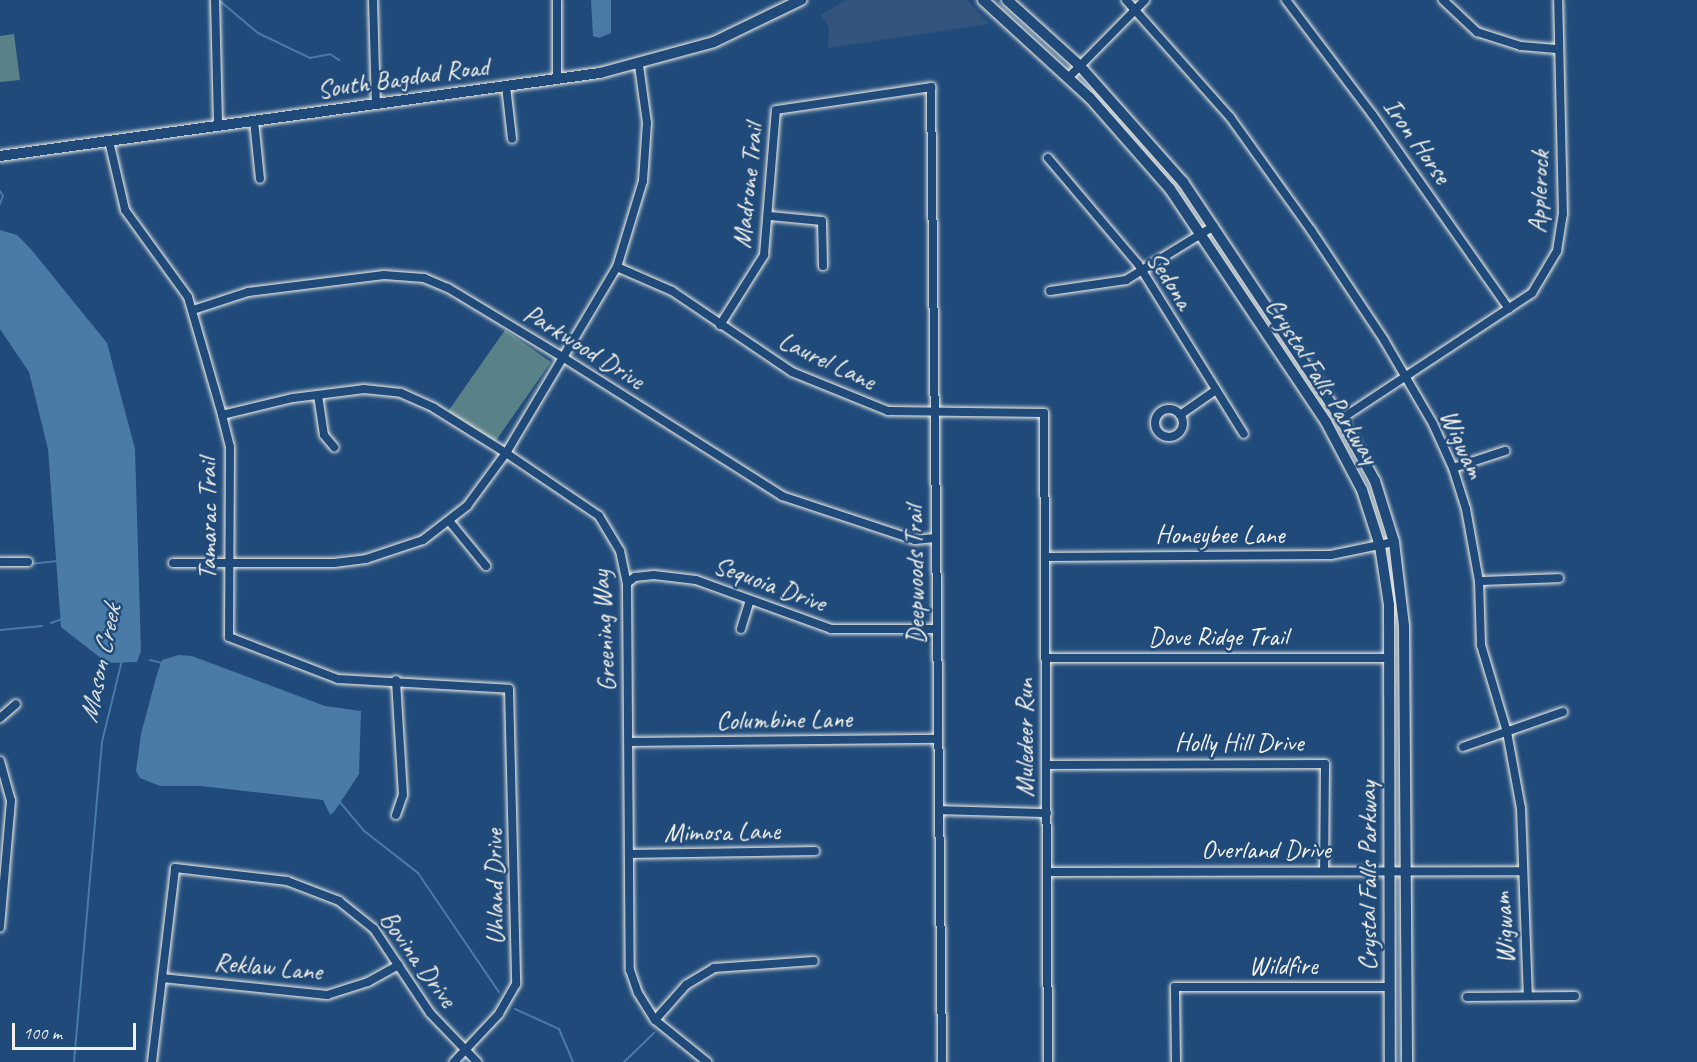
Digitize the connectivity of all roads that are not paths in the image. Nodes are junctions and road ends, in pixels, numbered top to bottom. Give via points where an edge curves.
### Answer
1 (215, 0) edge
2 (373, 0) edge
3 (557, 0) edge
4 (801, 0) edge
5 (1007, 0) edge
6 (1126, 0) edge
7 (1145, 0) edge
8 (1286, 0) edge
9 (1443, 0) edge
10 (1558, 0) edge
11 (985, 1) edge
12 (1134, 10) junction
13 (1560, 48) junction
14 (639, 65) junction
15 (1079, 65) junction
16 (1069, 77) junction
17 (557, 79) junction
18 (506, 86) junction
19 (376, 105) junction
20 (776, 111) joint
21 (254, 121) junction
22 (218, 126) junction
23 (512, 139) dead end
24 (110, 141) junction
25 (0, 156) edge
26 (1048, 158) dead end
27 (260, 179) dead end
28 (770, 216) junction
29 (1214, 226) junction
30 (1202, 233) junction
31 (823, 266) dead end
32 (617, 267) junction
33 (1142, 272) junction
34 (1050, 291) dead end
35 (1509, 309) junction
36 (193, 310) junction
37 (720, 325) junction
38 (564, 358) junction
39 (1406, 378) junction
40 (1216, 390) junction
41 (318, 395) junction
42 (934, 413) junction
43 (1044, 413) joint
44 (222, 415) junction
45 (1180, 415) dead end
46 (1341, 419) junction
47 (1244, 434) dead end
48 (334, 447) dead end
49 (1505, 451) dead end
50 (506, 453) junction
51 (1453, 468) junction
52 (450, 522) junction
53 (935, 538) junction
54 (1394, 542) junction
55 (1380, 546) junction
56 (1045, 557) junction
57 (28, 561) dead end
58 (0, 562) edge
59 (173, 563) dead end
60 (228, 563) junction
61 (486, 566) dead end
62 (1559, 578) dead end
63 (1479, 582) junction
64 (627, 583) junction
65 (750, 600) junction
66 (741, 628) dead end
67 (936, 629) junction
68 (1045, 658) junction
69 (1390, 658) junction
70 (396, 680) junction
71 (509, 689) joint
72 (16, 704) dead end
73 (1563, 712) dead end
74 (0, 718) edge
75 (1507, 732) junction
76 (938, 739) junction
77 (630, 742) junction
78 (1463, 747) dead end
79 (0, 761) edge
80 (1046, 765) junction
81 (939, 810) junction
82 (1047, 813) junction
83 (396, 815) dead end
84 (815, 851) dead end
85 (630, 854) junction
86 (1324, 871) junction
87 (1047, 872) junction
88 (1390, 872) junction
89 (1405, 872) junction
90 (1522, 872) junction
91 (2, 887) edge
92 (0, 928) edge
93 (814, 962) dead end
94 (399, 965) junction
95 (162, 978) junction
96 (1390, 987) junction
97 (1528, 996) junction
98 (1575, 996) dead end
99 (1467, 997) dead end
100 (655, 1020) junction
101 (465, 1051) junction
102 (152, 1062) edge
103 (454, 1062) edge
104 (477, 1062) edge
105 (707, 1062) edge
106 (942, 1062) edge
107 (1048, 1062) edge
108 (1176, 1062) edge
109 (1390, 1062) edge
110 (1407, 1062) edge

1 - 22 street
2 - 19 street
3 - 17 street
4 - 14 main road, South Bagdad Road via 714,42
5 - 15 main road, Crystal Falls Parkway
6 - 12 street, Wigwam
7 - 12 street
8 - 35 street, Iron Horse via 1372,114
9 - 13 street via 1477,32 1521,46
10 - 13 street, Applerock
11 - 16 main road, Crystal Falls Parkway
12 - 15 street
12 - 39 street, Wigwam via 1230,117 1311,230
13 - 35 street, Applerock via 1561,233 1557,251 1532,293
14 - 17 main road, South Bagdad Road
14 - 32 street via 647,123 643,181
15 - 16 street
15 - 29 main road, Crystal Falls Parkway via 1154,146
16 - 30 main road, Crystal Falls Parkway via 1151,166
17 - 18 main road, South Bagdad Road
18 - 19 main road, South Bagdad Road
18 - 23 street
19 - 21 main road, South Bagdad Road
20 - 28 street, Madrone Trail
20 - 42 street, Deepwoods Trail via 932,87
21 - 22 main road, South Bagdad Road
21 - 27 street
22 - 24 main road, South Bagdad Road
24 - 25 main road, South Bagdad Road
24 - 36 street, Tamarac Trail via 125,210 177,278
26 - 33 street, Sedona
28 - 31 street via 822,221
28 - 37 street, Madrone Trail via 759,267
29 - 30 street
29 - 46 main road, Crystal Falls Parkway
30 - 33 street
30 - 55 main road, Crystal Falls Parkway via 1345,453
32 - 37 street, Laurel Lane via 672,291
32 - 38 street
33 - 34 street via 1099,286
33 - 40 street, Sedona
35 - 39 street, Applerock
36 - 38 street, Parkwood Drive via 248,292 384,275 414,276 448,288
36 - 44 street, Tamarac Trail
37 - 42 street, Laurel Lane via 792,372 888,411
38 - 50 street
38 - 53 street, Parkwood Drive via 782,496 915,540
39 - 46 street, Applerock
39 - 51 street, Wigwam
40 - 45 street
40 - 47 street, Sedona
41 - 44 street, Greening Way
41 - 48 street via 324,435
41 - 50 street, Greening Way via 364,389 401,393 423,402
42 - 43 street, Laurel Lane
42 - 53 street, Deepwoods Trail
43 - 56 street, Muledeer Run
44 - 60 street, Tamarac Trail via 230,447
46 - 54 main road, Crystal Falls Parkway via 1375,481
49 - 51 street
50 - 52 street via 476,496
50 - 64 street, Greening Way via 599,516 620,551
51 - 63 street, Wigwam via 1466,509
52 - 60 street via 411,546 366,559
52 - 61 street
53 - 67 street, Deepwoods Trail
54 - 55 street, Honeybee Lane
54 - 89 main road, Crystal Falls Parkway via 1404,626
55 - 56 street, Honeybee Lane via 1331,555
55 - 69 main road, Crystal Falls Parkway via 1389,605
56 - 68 street, Muledeer Run
57 - 58 street
59 - 60 street
60 - 70 street, Tamarac Trail via 229,637 338,679
62 - 63 street
63 - 75 street, Wigwam via 1481,645
64 - 65 street, Sequoia Drive via 639,576 682,577
64 - 77 street, Greening Way
65 - 66 street
65 - 67 street, Sequoia Drive via 831,629
67 - 76 street, Deepwoods Trail
68 - 69 street, Dove Ridge Trail
68 - 80 street, Muledeer Run
69 - 88 main road, Crystal Falls Parkway
70 - 71 street, Tamarac Trail
70 - 83 street via 403,795
71 - 101 street, Uhland Drive via 516,984 499,1014
72 - 74 street
73 - 75 street
75 - 78 street
75 - 90 street, Wigwam via 1521,808
76 - 77 street, Columbine Lane
76 - 81 street, Deepwoods Trail
77 - 85 street, Greening Way
79 - 91 street via 11,801
80 - 82 street, Muledeer Run
80 - 86 street, Holly Hill Drive via 1325,764
81 - 82 street
81 - 106 street, Deepwoods Trail
82 - 87 street, Muledeer Run
84 - 85 street, Mimosa Lane
85 - 100 street, Greening Way via 630,970 638,993
86 - 87 street, Overland Drive
86 - 88 street, Overland Drive
87 - 107 street, Muledeer Run
88 - 89 street, Overland Drive
88 - 96 main road, Crystal Falls Parkway
89 - 90 street, Overland Drive
89 - 110 main road, Crystal Falls Parkway
90 - 97 street, Wigwam
91 - 92 street
93 - 100 street via 714,968 686,984
94 - 95 street, Reklaw Lane via 368,982 327,995
94 - 95 street, Bovina Drive via 367,922 326,894 286,881 175,868
94 - 101 street, Bovina Drive via 430,1013
95 - 102 street
96 - 108 street, Wildfire via 1176,987
96 - 109 main road, Crystal Falls Parkway
97 - 98 street
97 - 99 street
100 - 105 street, Greening Way
101 - 103 street, Uhland Drive
101 - 104 street, Bovina Drive

